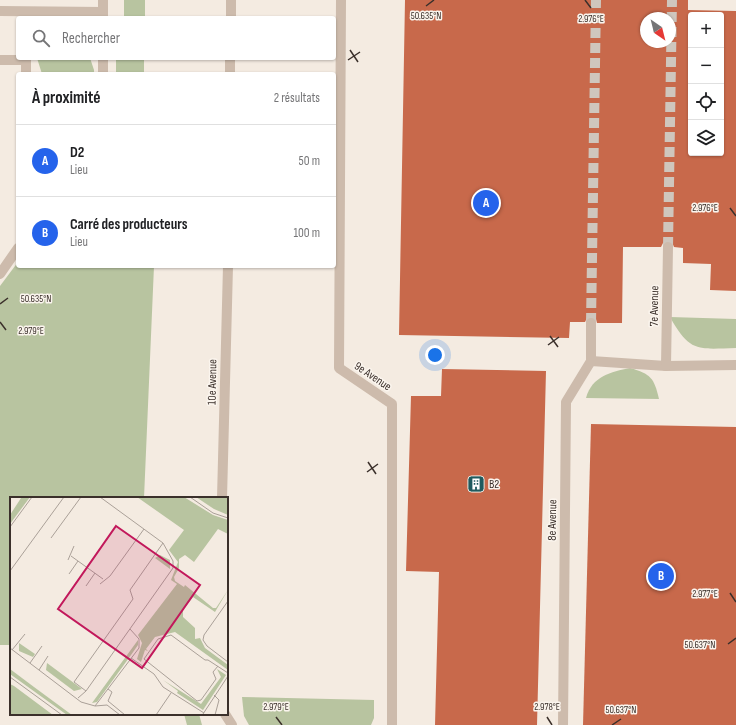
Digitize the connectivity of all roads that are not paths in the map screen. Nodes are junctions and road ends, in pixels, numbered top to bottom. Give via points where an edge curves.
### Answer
1 (103, 0) edge
2 (231, 0) edge
3 (341, 0) edge
4 (0, 11) edge
5 (103, 15) edge
6 (231, 16) edge
7 (0, 60) edge
8 (16, 60) edge
9 (26, 60) edge
10 (103, 60) edge
11 (230, 60) edge
12 (26, 72) edge
13 (103, 72) edge
14 (230, 72) edge
15 (668, 247) tunnel mouth
16 (16, 251) edge
17 (228, 268) edge
18 (0, 274) edge
19 (591, 322) tunnel mouth
20 (591, 361) junction
21 (736, 365) edge
22 (666, 366) junction
23 (222, 497) edge
24 (226, 715) edge
25 (232, 725) edge
26 (392, 725) edge
27 (563, 725) edge

1 - 5 lane
2 - 6 lane
3 - 26 lane, 9e Avenue via 339,368 392,404
4 - 5 lane
7 - 8 lane
9 - 12 lane
10 - 13 lane
11 - 14 lane
15 - 22 lane, 7e Avenue
16 - 18 lane
17 - 23 lane, 10e Avenue
19 - 20 lane
20 - 22 lane
20 - 27 lane, 8e Avenue via 566,402
21 - 22 lane
24 - 25 lane

